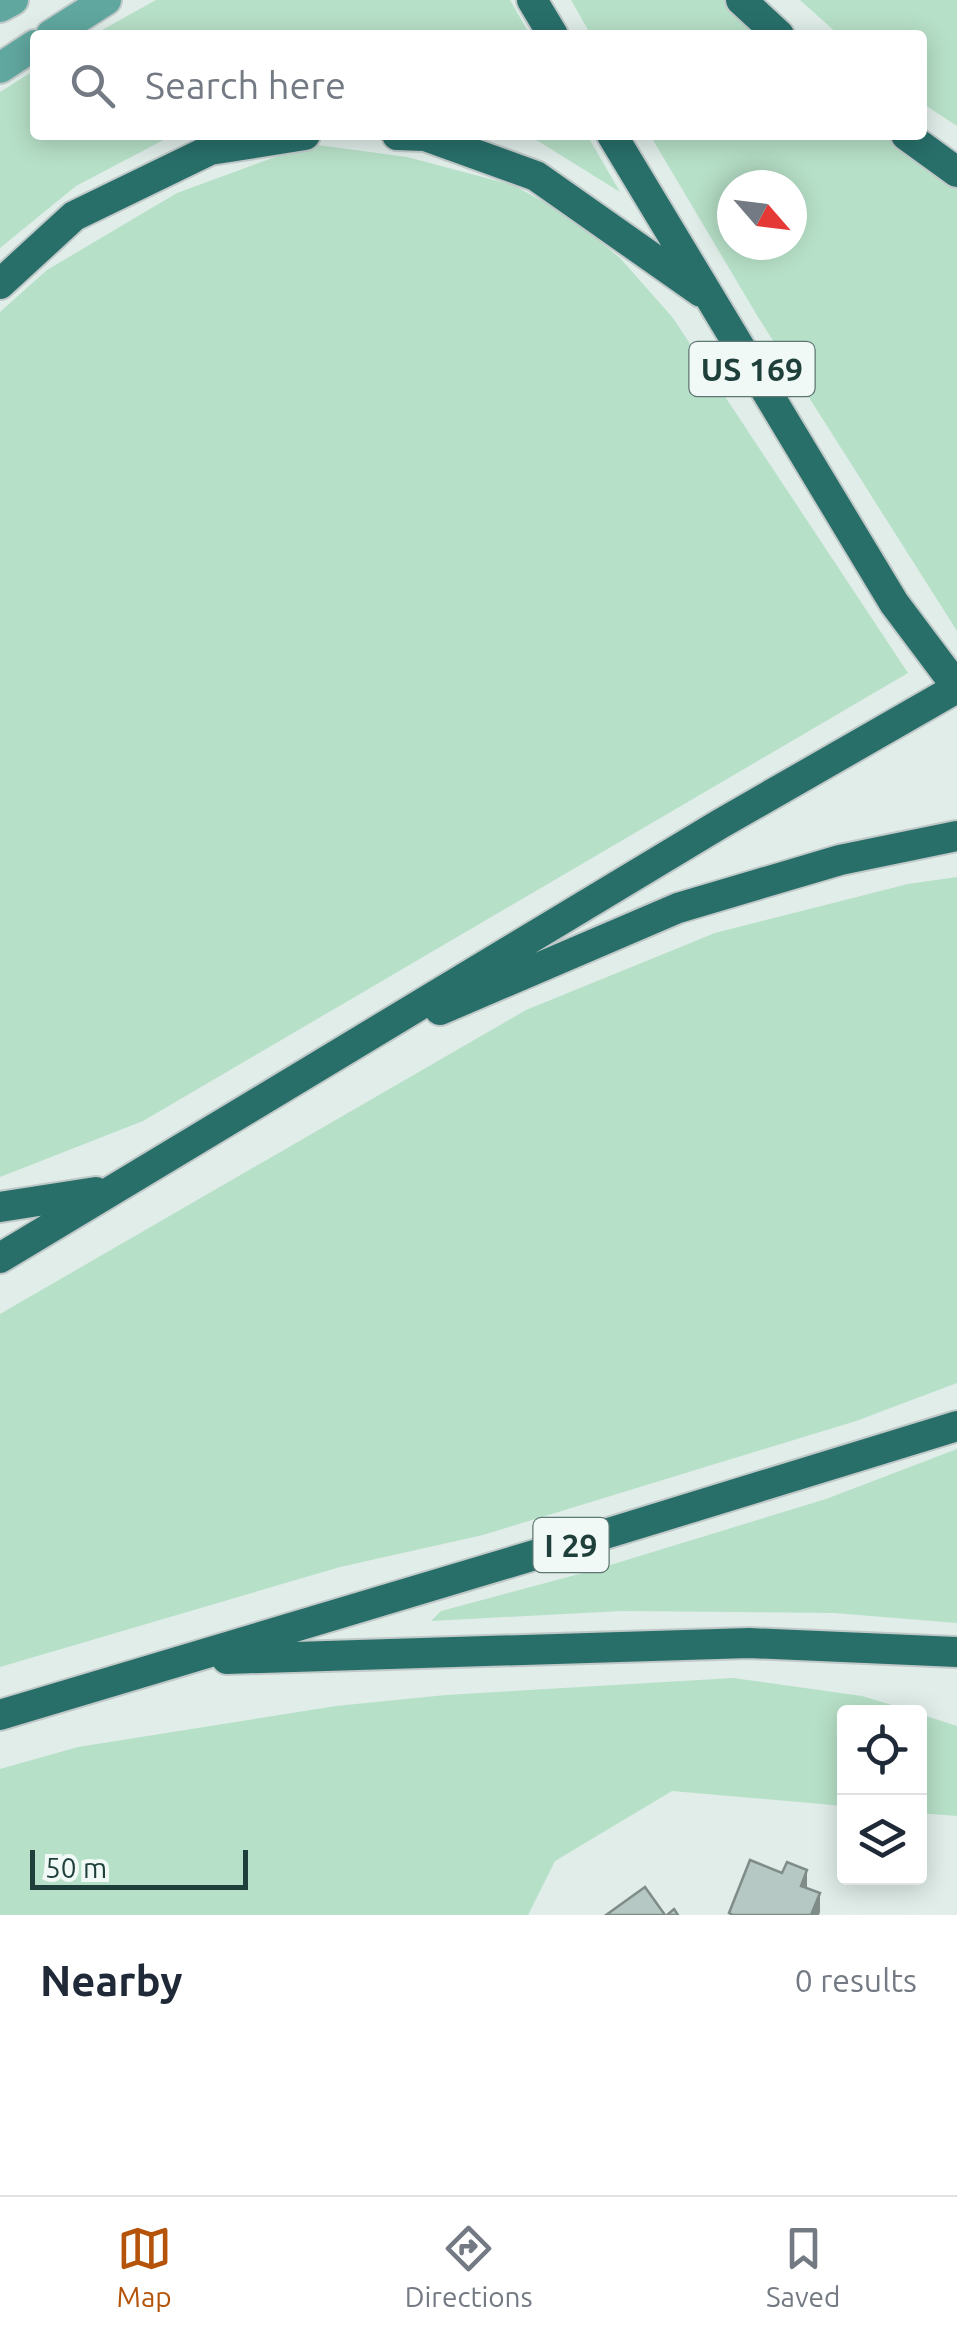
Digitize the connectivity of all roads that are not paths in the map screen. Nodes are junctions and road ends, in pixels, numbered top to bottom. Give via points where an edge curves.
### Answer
1 (12, 0) edge
2 (106, 0) edge
3 (532, 0) edge
4 (741, 0) edge
5 (0, 7) edge
6 (60, 30) edge
7 (550, 30) edge
8 (774, 30) edge
9 (30, 49) edge
10 (0, 68) edge
11 (273, 140) edge
12 (436, 140) edge
13 (615, 140) edge
14 (913, 140) edge
15 (957, 172) edge
16 (0, 284) edge
17 (710, 298) junction
18 (957, 688) edge
19 (957, 836) edge
20 (328, 1060) junction
21 (114, 1189) junction
22 (0, 1207) edge
23 (0, 1258) edge
24 (957, 1426) edge
25 (957, 1652) edge
26 (184, 1660) junction
27 (0, 1715) edge

1 - 5 main road
2 - 6 main road
3 - 7 highway
4 - 8 highway
9 - 10 main road
11 - 16 highway via 210,150 91,207
12 - 17 highway via 536,176
13 - 17 highway, US 169
14 - 15 highway
17 - 18 highway, US 169 via 894,603
18 - 20 highway
19 - 20 highway via 840,860 678,908
20 - 21 highway
21 - 22 highway
21 - 23 highway
24 - 26 highway, I 29
25 - 26 highway via 750,1642
26 - 27 highway, I 29

